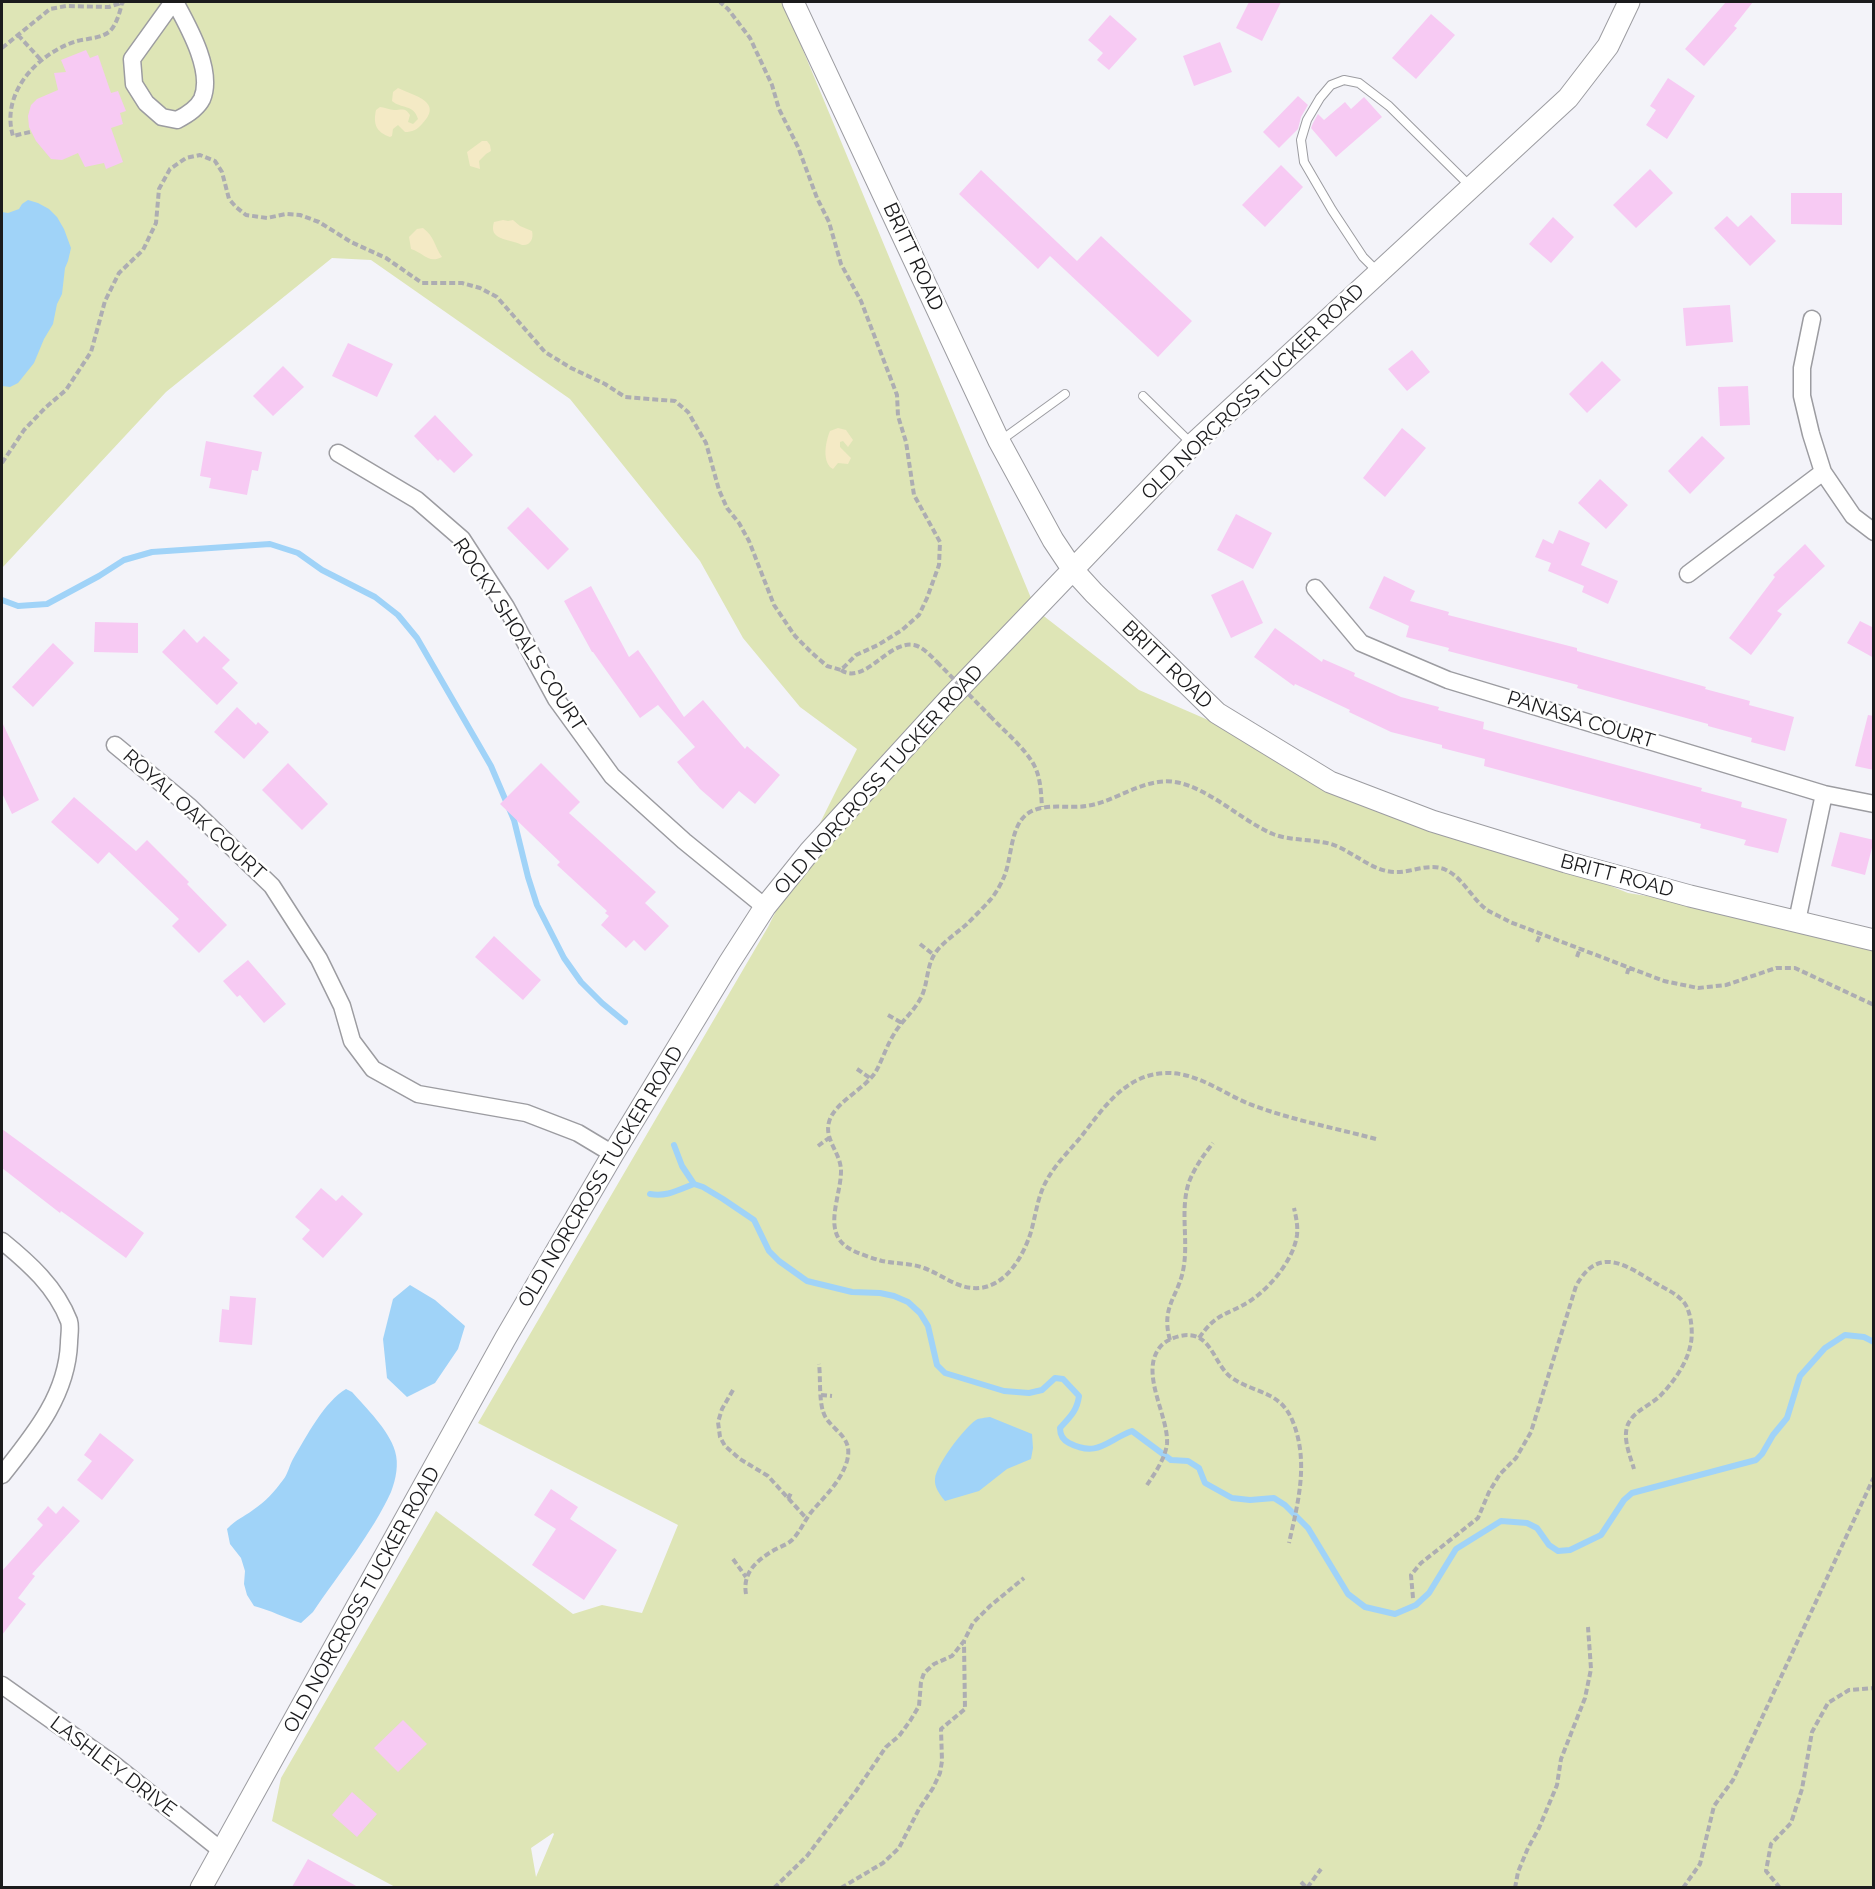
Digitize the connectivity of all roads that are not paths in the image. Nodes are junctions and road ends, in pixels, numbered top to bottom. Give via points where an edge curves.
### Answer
1 (174, 2) edge
2 (793, 2) edge
3 (1629, 2) edge
4 (1471, 188) junction
5 (1378, 273) junction
6 (1812, 319) dead end
7 (1065, 394) dead end
8 (1143, 396) dead end
9 (999, 441) junction
10 (1193, 444) junction
11 (338, 453) dead end
12 (1823, 472) junction
13 (1874, 532) edge
14 (1073, 570) junction
15 (1689, 574) dead end
16 (1315, 588) dead end
17 (115, 745) dead end
18 (1824, 794) junction
19 (1874, 804) edge
20 (765, 907) junction
21 (1797, 921) junction
22 (1874, 940) edge
23 (613, 1154) junction
24 (2, 1241) edge
25 (2, 1475) edge
26 (2, 1685) edge
27 (222, 1851) junction
28 (201, 1887) edge

1 - 1 street via 132,59 134,84 146,103 162,117 177,120 202,99 206,78 190,29
2 - 9 street, BRITT ROAD
3 - 4 street, OLD NORCROSS TUCKER ROAD via 1608,46 1568,98
4 - 5 street, OLD NORCROSS TUCKER ROAD
4 - 5 lane via 1389,105 1359,83 1344,80 1331,85 1307,120 1301,140 1304,162 1363,257
5 - 10 street, OLD NORCROSS TUCKER ROAD
6 - 12 street via 1802,368 1802,396
7 - 9 lane
8 - 10 lane
9 - 14 street, BRITT ROAD
10 - 14 street, OLD NORCROSS TUCKER ROAD
11 - 20 street, ROCKY SHOALS COURT via 417,500 462,539 506,607 556,699 612,776 684,842
12 - 13 street via 1853,516
12 - 15 street
14 - 20 street, OLD NORCROSS TUCKER ROAD via 810,851
14 - 21 street, BRITT ROAD via 1217,713 1330,782 1432,821 1566,862
16 - 18 street, PANASA COURT via 1361,643 1448,680
17 - 23 street, ROYAL OAK COURT via 190,807 272,886 319,959 342,1005 352,1041 373,1069 418,1094 526,1113 578,1133
18 - 19 street, PANASA COURT
18 - 21 street
20 - 23 street, OLD NORCROSS TUCKER ROAD
21 - 22 street, BRITT ROAD
23 - 27 street, OLD NORCROSS TUCKER ROAD via 505,1340
24 - 25 street via 52,1290 70,1323 68,1361 60,1391
26 - 27 street, LASHLEY DRIVE via 112,1763
27 - 28 street, OLD NORCROSS TUCKER ROAD

